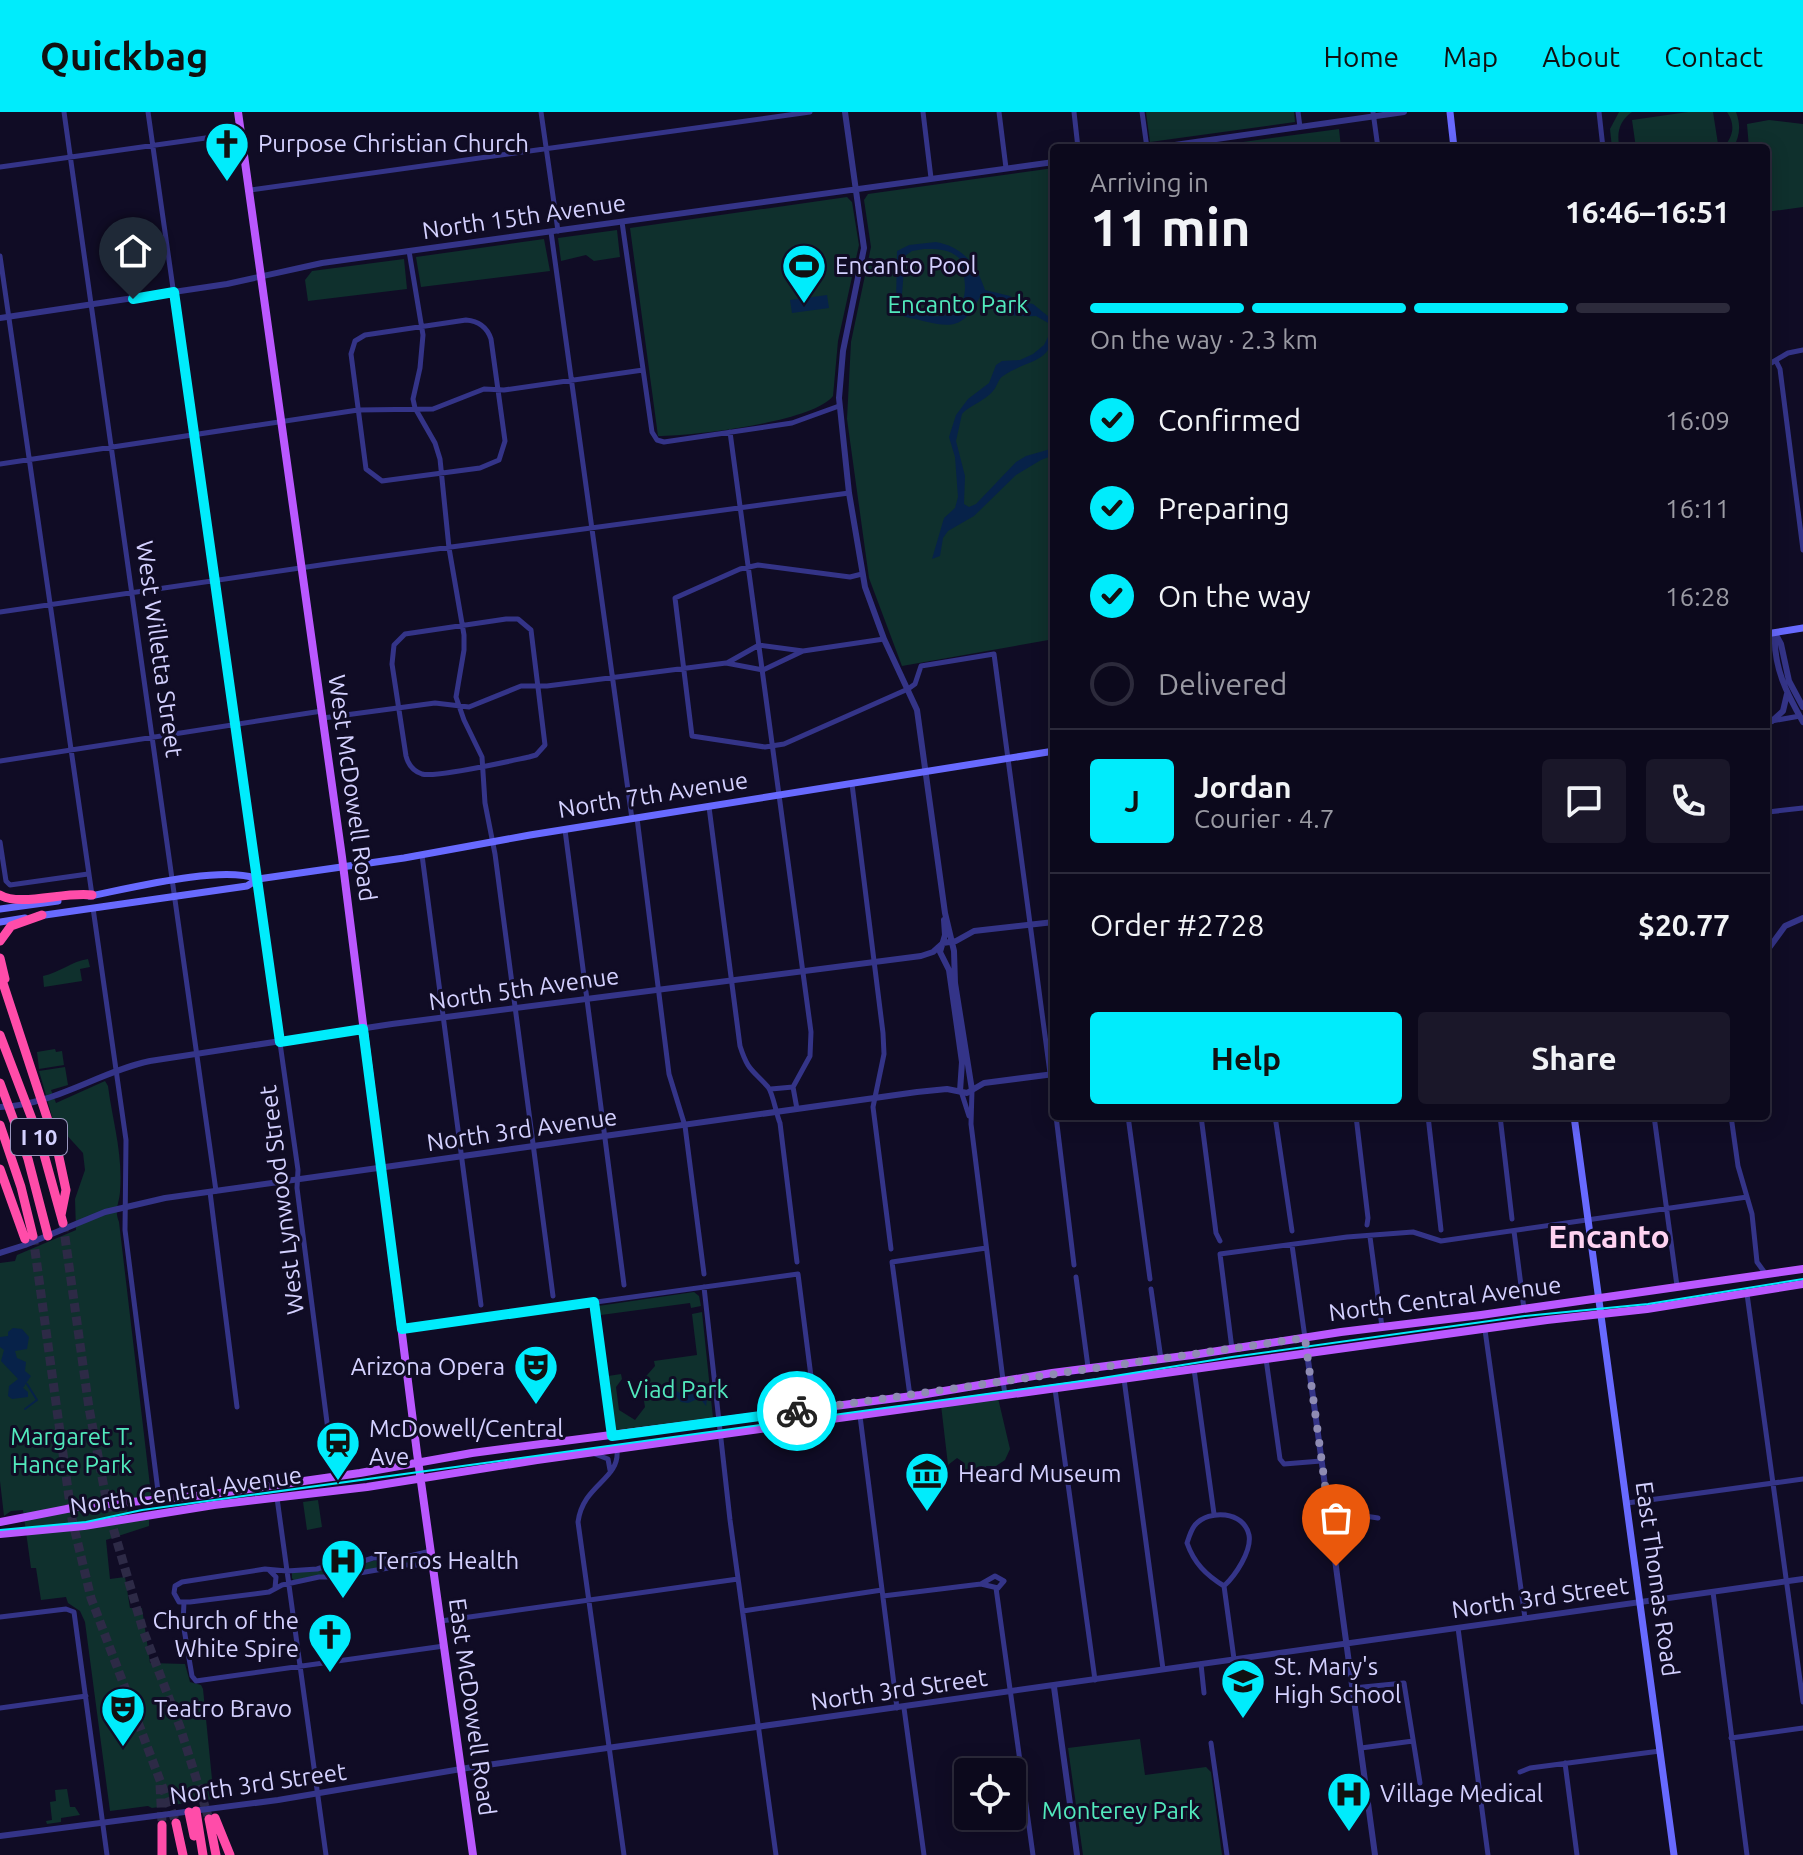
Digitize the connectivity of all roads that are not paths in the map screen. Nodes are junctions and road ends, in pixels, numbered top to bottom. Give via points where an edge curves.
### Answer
1 (64, 112) edge
2 (148, 112) edge
3 (238, 112) edge
4 (541, 112) edge
5 (810, 112) edge
6 (845, 112) edge
7 (923, 112) edge
8 (999, 112) edge
9 (1074, 112) edge
10 (1142, 112) edge
11 (1298, 112) edge
12 (1404, 112) edge
13 (1450, 112) edge
14 (1599, 112) edge
15 (1374, 114) edge
16 (1300, 127) junction
17 (241, 132) junction
18 (1078, 144) edge
19 (1146, 144) edge
20 (1182, 144) edge
21 (1378, 144) edge
22 (1454, 144) edge
23 (1603, 144) edge
24 (153, 145) junction
25 (546, 149) junction
26 (70, 157) junction
27 (1050, 162) edge
28 (0, 167) edge
29 (1006, 168) junction
30 (931, 178) junction
31 (856, 189) junction
32 (249, 190) junction
33 (622, 222) junction
34 (554, 231) junction
35 (409, 251) junction
36 (0, 256) edge
37 (260, 278) junction
38 (174, 292) junction
39 (91, 305) junction
40 (9, 317) junction
41 (0, 318) edge
42 (421, 326) junction
43 (1803, 350) edge
44 (1776, 361) junction
45 (1770, 364) edge
46 (643, 370) junction
47 (572, 380) junction
48 (498, 389) junction
49 (839, 406) junction
50 (415, 408) junction
51 (358, 410) junction
52 (281, 421) junction
53 (730, 432) junction
54 (195, 435) junction
55 (111, 446) junction
56 (29, 459) junction
57 (0, 464) edge
58 (441, 473) junction
59 (849, 493) junction
60 (741, 507) junction
61 (592, 528) junction
62 (449, 548) junction
63 (1803, 550) edge
64 (748, 567) junction
65 (302, 569) junction
66 (862, 574) junction
67 (215, 581) junction
68 (132, 593) junction
69 (49, 605) junction
70 (0, 612) edge
71 (462, 625) junction
72 (1803, 628) edge
73 (1770, 634) edge
74 (884, 639) junction
75 (759, 645) junction
76 (803, 651) junction
77 (726, 663) junction
78 (682, 669) junction
79 (763, 670) junction
80 (612, 678) junction
81 (538, 685) junction
82 (908, 689) junction
83 (1787, 694) junction
84 (400, 707) junction
85 (458, 707) junction
86 (1802, 711) edge
87 (322, 715) junction
88 (1770, 720) edge
89 (1770, 721) edge
90 (236, 725) junction
91 (154, 738) junction
92 (774, 747) junction
93 (71, 750) junction
94 (1050, 752) edge
95 (1009, 758) junction
96 (0, 761) edge
97 (483, 766) junction
98 (926, 771) junction
99 (852, 784) junction
100 (781, 795) junction
101 (709, 806) junction
102 (1803, 808) edge
103 (1770, 812) edge
104 (634, 819) junction
105 (565, 830) junction
106 (0, 842) edge
107 (492, 842) junction
108 (422, 855) junction
109 (344, 868) junction
110 (88, 874) junction
111 (258, 879) junction
112 (174, 881) junction
113 (0, 895) edge
114 (92, 895) junction
115 (176, 895) junction
116 (93, 908) junction
117 (0, 909) edge
118 (945, 913) junction
119 (42, 915) junction
120 (1803, 918) edge
121 (0, 922) edge
122 (1050, 923) edge
123 (1031, 925) junction
124 (948, 928) junction
125 (966, 935) junction
126 (0, 941) edge
127 (951, 942) junction
128 (941, 945) junction
129 (1770, 947) edge
130 (0, 958) edge
131 (874, 962) junction
132 (802, 970) junction
133 (0, 974) edge
134 (731, 980) junction
135 (659, 989) junction
136 (7, 990) junction
137 (587, 999) junction
138 (515, 1009) junction
139 (443, 1018) junction
140 (363, 1029) junction
141 (0, 1035) edge
142 (280, 1042) junction
143 (198, 1054) junction
144 (1050, 1060) edge
145 (117, 1070) junction
146 (1050, 1074) edge
147 (0, 1083) edge
148 (793, 1087) junction
149 (771, 1089) junction
150 (972, 1090) junction
151 (960, 1091) junction
152 (875, 1099) junction
153 (4, 1107) edge
154 (797, 1110) junction
155 (776, 1114) junction
156 (1056, 1120) edge
157 (1129, 1120) edge
158 (1202, 1120) edge
159 (1276, 1120) edge
160 (1356, 1120) edge
161 (1428, 1120) edge
162 (1500, 1120) edge
163 (1574, 1120) edge
164 (1655, 1120) edge
165 (1732, 1120) edge
166 (971, 1124) junction
167 (0, 1125) edge
168 (685, 1126) junction
169 (604, 1137) junction
170 (532, 1146) junction
171 (460, 1156) junction
172 (381, 1167) junction
173 (0, 1169) edge
174 (297, 1180) junction
175 (213, 1192) junction
176 (1747, 1197) junction
177 (125, 1206) junction
178 (1667, 1210) junction
179 (1512, 1219) dead end
180 (1587, 1221) junction
181 (1367, 1225) dead end
182 (1441, 1230) dead end
183 (1292, 1231) dead end
184 (1514, 1231) junction
185 (47, 1232) junction
186 (1370, 1237) junction
187 (1220, 1241) dead end
188 (1292, 1245) junction
189 (986, 1248) junction
190 (891, 1249) dead end
191 (0, 1253) edge
192 (797, 1262) dead end
193 (1757, 1262) junction
194 (1074, 1265) dead end
195 (1803, 1269) edge
196 (1788, 1271) junction
197 (704, 1274) dead end
198 (1771, 1274) junction
199 (1076, 1277) dead end
200 (1750, 1277) junction
201 (1150, 1279) dead end
202 (1803, 1284) edge
203 (624, 1285) dead end
204 (704, 1287) junction
205 (1677, 1287) junction
206 (1151, 1289) dead end
207 (1747, 1294) junction
208 (553, 1296) dead end
209 (1598, 1299) junction
210 (594, 1302) junction
211 (481, 1305) dead end
212 (1524, 1309) junction
213 (1600, 1312) junction
214 (1382, 1327) junction
215 (402, 1329) junction
216 (1485, 1329) junction
217 (1306, 1345) junction
218 (1232, 1349) junction
219 (1266, 1359) junction
220 (1161, 1360) junction
221 (1088, 1368) junction
222 (1194, 1369) junction
223 (1124, 1379) junction
224 (1003, 1381) junction
225 (1055, 1389) junction
226 (910, 1396) junction
227 (1005, 1397) junction
228 (237, 1407) dead end
229 (815, 1409) junction
230 (860, 1415) junction
231 (669, 1427) junction
232 (720, 1428) junction
233 (612, 1436) junction
234 (617, 1449) junction
235 (586, 1453) junction
236 (1321, 1461) junction
237 (419, 1470) junction
238 (609, 1474) junction
239 (334, 1477) junction
240 (1803, 1479) edge
241 (1773, 1483) junction
242 (277, 1498) junction
243 (159, 1500) junction
244 (1627, 1503) junction
245 (1214, 1514) junction
246 (1378, 1518) dead end
247 (1329, 1521) junction
248 (0, 1522) edge
249 (0, 1534) edge
250 (431, 1551) junction
251 (433, 1565) junction
252 (265, 1569) junction
253 (287, 1571) junction
254 (738, 1579) junction
255 (1803, 1579) edge
256 (1786, 1581) junction
257 (289, 1584) junction
258 (981, 1584) junction
259 (1224, 1586) junction
260 (996, 1588) junction
261 (274, 1589) junction
262 (1713, 1592) junction
263 (882, 1593) junction
264 (589, 1600) junction
265 (184, 1602) junction
266 (1640, 1602) junction
267 (743, 1611) junction
268 (0, 1617) edge
269 (1525, 1618) junction
270 (440, 1621) junction
271 (1458, 1628) junction
272 (1347, 1643) junction
273 (444, 1646) junction
274 (1234, 1659) junction
275 (1201, 1664) junction
276 (300, 1666) junction
277 (1163, 1669) junction
278 (1095, 1680) junction
279 (1054, 1687) junction
280 (1353, 1688) junction
281 (1010, 1693) junction
282 (1204, 1693) dead end
283 (86, 1696) junction
284 (1803, 1702) edge
285 (0, 1708) edge
286 (901, 1708) junction
287 (759, 1728) junction
288 (1803, 1728) edge
289 (1731, 1738) junction
290 (1413, 1741) junction
291 (1211, 1743) dead end
292 (1361, 1748) junction
293 (610, 1749) junction
294 (1660, 1751) junction
295 (1565, 1763) junction
296 (461, 1771) junction
297 (1520, 1772) dead end
298 (1420, 1783) dead end
299 (318, 1794) junction
300 (192, 1812) junction
301 (103, 1823) junction
302 (176, 1823) tunnel mouth
303 (162, 1825) tunnel mouth
304 (0, 1836) edge
305 (107, 1855) edge
306 (162, 1855) edge
307 (183, 1855) edge
308 (200, 1855) edge
309 (216, 1855) edge
310 (230, 1855) edge
311 (326, 1855) edge
312 (473, 1855) edge
313 (624, 1855) edge
314 (776, 1855) edge
315 (924, 1855) edge
316 (1033, 1855) edge
317 (1077, 1855) edge
318 (1227, 1855) edge
319 (1375, 1855) edge
320 (1488, 1855) edge
321 (1577, 1855) edge
322 (1674, 1855) edge
323 (1747, 1855) edge

1 - 26 street, West Willetta Street
2 - 24 street, West Lynwood Street
3 - 17 main road, West McDowell Road
4 - 25 street
5 - 25 street
6 - 31 street
7 - 30 street
8 - 29 street
9 - 18 street
10 - 19 street
11 - 16 street
12 - 15 street
13 - 22 main road
14 - 23 street
15 - 16 street
15 - 21 street
16 - 20 street
17 - 24 street
17 - 32 main road, West McDowell Road
24 - 26 street
24 - 38 street, West Lynwood Street
25 - 32 street
25 - 34 street
26 - 28 street
26 - 39 street, West Willetta Street
27 - 29 street, North 15th Avenue
29 - 30 street, North 15th Avenue
30 - 31 street, North 15th Avenue
31 - 33 street, North 15th Avenue
31 - 49 street via 864,248 843,351
32 - 37 main road, West McDowell Road
33 - 34 street, North 15th Avenue
33 - 46 street
34 - 35 street, North 15th Avenue
34 - 47 street
35 - 37 street, North 15th Avenue
35 - 42 street
36 - 40 street
37 - 38 street, North 15th Avenue
37 - 52 main road, West McDowell Road
38 - 39 street, North 15th Avenue
38 - 54 street, West Lynwood Street
39 - 40 street, North 15th Avenue
39 - 55 street, West Willetta Street
40 - 41 street, North 15th Avenue
40 - 56 street
42 - 48 street via 466,320 484,326 491,339
42 - 50 street
42 - 51 street via 355,341 351,354
43 - 44 street
44 - 45 street
44 - 63 street
46 - 47 street
46 - 53 street via 657,440
47 - 48 street
47 - 61 street
48 - 50 street via 476,391 433,409
48 - 58 street via 505,441 499,460
49 - 53 street via 792,423
49 - 59 street
50 - 51 street
50 - 58 street via 435,443
51 - 52 street
51 - 58 street via 366,469 373,476 382,481
52 - 54 street
52 - 65 main road, West McDowell Road
53 - 60 street
54 - 55 street
54 - 67 street, West Lynwood Street
55 - 56 street
55 - 68 street, West Willetta Street
56 - 57 street
56 - 69 street
58 - 62 street
59 - 60 street
59 - 66 street
60 - 61 street
60 - 64 street
61 - 62 street
61 - 80 street
62 - 65 street
62 - 71 street
64 - 66 street
64 - 75 street
64 - 78 street via 675,598
65 - 67 street
65 - 87 main road, West McDowell Road
66 - 74 street
67 - 68 street
67 - 90 street, West Lynwood Street
68 - 69 street
68 - 91 street, West Willetta Street
69 - 70 street
69 - 93 street
71 - 81 street via 506,619 526,624
71 - 84 street via 398,638 392,664
71 - 85 street
72 - 73 main road
73 - 83 street
73 - 86 street via 1781,644
74 - 76 street
74 - 82 street
75 - 76 street
75 - 77 street
75 - 79 street
76 - 79 street
77 - 78 street
77 - 79 street
78 - 80 street
78 - 92 street via 692,736
79 - 92 street
80 - 81 street
80 - 104 street
81 - 85 street
81 - 97 street via 545,745 529,757
82 - 92 street
82 - 95 street via 921,666 993,653
82 - 98 street via 917,710
83 - 86 street
83 - 88 street via 1783,711
84 - 85 street
84 - 87 street
84 - 97 street via 407,762 416,771 427,775
85 - 97 street
86 - 89 street
87 - 90 street
87 - 109 main road, West McDowell Road
90 - 91 street
90 - 111 street, West Lynwood Street
91 - 93 street
91 - 112 street, West Willetta Street
92 - 100 street
93 - 96 street
93 - 110 street
94 - 95 main road, North 7th Avenue
95 - 98 main road, North 7th Avenue
95 - 123 street
97 - 107 street
98 - 99 main road, North 7th Avenue
98 - 118 street
99 - 100 main road, North 7th Avenue
99 - 131 street
100 - 101 main road, North 7th Avenue
100 - 132 street
101 - 104 main road, North 7th Avenue
101 - 134 street
102 - 103 street
104 - 105 main road, North 7th Avenue
104 - 135 street
105 - 107 main road, North 7th Avenue
105 - 137 street
106 - 110 street via 12,886
107 - 108 main road, North 7th Avenue
107 - 138 street
108 - 109 main road, North 7th Avenue
108 - 139 street
109 - 111 main road, North 7th Avenue
109 - 140 main road, West McDowell Road
110 - 114 street
111 - 112 main road, North 7th Avenue via 245,874
111 - 115 main road, North 7th Avenue via 247,886
111 - 142 street, West Lynwood Street
112 - 114 main road, North 7th Avenue
112 - 115 street, West Willetta Street
113 - 114 highway via 14,900
114 - 117 main road, North 7th Avenue
115 - 116 main road, North 7th Avenue
115 - 143 street, West Willetta Street
116 - 119 main road, North 7th Avenue
116 - 145 street
118 - 124 street
118 - 128 street
119 - 121 main road, North 7th Avenue
119 - 126 highway via 13,925
120 - 129 street via 1785,926
122 - 123 street, North 5th Avenue
123 - 125 street, North 5th Avenue
123 - 144 street
124 - 125 street
124 - 127 street
125 - 127 street, North 5th Avenue
127 - 128 street, North 5th Avenue
127 - 150 street
128 - 131 street, North 5th Avenue via 925,955
128 - 151 street via 962,1062
130 - 136 highway
131 - 132 street, North 5th Avenue
131 - 152 street via 884,1054
132 - 134 street, North 5th Avenue
132 - 148 street via 811,1044
133 - 136 highway
134 - 135 street, North 5th Avenue
134 - 149 street via 744,1058
135 - 137 street, North 5th Avenue
135 - 168 street via 669,1074
136 - 141 highway, I 10 via 62,1168 62,1219 40,1140
137 - 138 street, North 5th Avenue
137 - 169 street
138 - 139 street, North 5th Avenue
138 - 170 street
139 - 140 street, North 5th Avenue
139 - 171 street
140 - 142 street, North 5th Avenue
140 - 172 main road, West McDowell Road
142 - 143 street, North 5th Avenue
142 - 174 street, West Lynwood Street
143 - 145 street, North 5th Avenue
143 - 175 street, West Willetta Street
145 - 153 street, North 5th Avenue via 58,1096
145 - 177 street via 127,1150
146 - 150 street, North 3rd Avenue via 984,1083
147 - 153 highway
148 - 149 street
148 - 154 street
149 - 155 street
150 - 151 street, North 3rd Avenue
150 - 166 street
151 - 152 street, North 3rd Avenue
151 - 166 street
152 - 154 street, North 3rd Avenue
152 - 190 street
153 - 185 highway via 34,1180
154 - 155 street, North 3rd Avenue
155 - 168 street, North 3rd Avenue
155 - 192 street
156 - 194 street
157 - 201 street
158 - 187 street
159 - 183 street
160 - 181 street
161 - 182 street
162 - 179 street
163 - 180 main road, East Thomas Road
164 - 178 street
165 - 176 street
166 - 189 street
167 - 173 highway, I 10 via 21,1187 29,1237
168 - 169 street, North 3rd Avenue
168 - 197 street
169 - 170 street, North 3rd Avenue
169 - 203 street
170 - 171 street, North 3rd Avenue
170 - 208 street
171 - 172 street, North 3rd Avenue
171 - 211 street
172 - 174 street, North 3rd Avenue
172 - 215 main road, West McDowell Road
174 - 175 street, North 3rd Avenue
174 - 239 street, West Lynwood Street
175 - 177 street, North 3rd Avenue
175 - 228 street, West Willetta Street
176 - 178 street
176 - 193 street
177 - 185 street, North 3rd Avenue
177 - 243 street
178 - 180 street
178 - 205 street
180 - 184 street
180 - 209 main road, East Thomas Road
184 - 186 street via 1441,1241 1419,1232
184 - 212 street
185 - 191 street, North 3rd Avenue
186 - 188 street
186 - 214 street
188 - 217 street
188 - 218 street via 1220,1254
189 - 224 street
189 - 226 street via 892,1262
193 - 198 street
193 - 200 street
195 - 196 main road, North Central Avenue
196 - 198 main road, North Central Avenue
196 - 207 main road via 1759,1280
198 - 200 main road, North Central Avenue
199 - 221 street
200 - 205 main road, North Central Avenue
202 - 207 main road, North Central Avenue
204 - 210 street
204 - 229 street via 798,1274
204 - 232 street
205 - 209 main road, North Central Avenue
206 - 220 street
207 - 213 main road, North Central Avenue
207 - 241 street
209 - 212 main road, North Central Avenue
209 - 213 main road, East Thomas Road
210 - 215 street
210 - 233 street
212 - 214 main road, North Central Avenue
213 - 216 main road, North Central Avenue
213 - 244 main road, East Thomas Road
214 - 217 main road, North Central Avenue
215 - 237 main road, West McDowell Road
216 - 217 main road, North Central Avenue
216 - 269 street
217 - 218 main road, North Central Avenue
217 - 219 main road, North Central Avenue
217 - 236 street
218 - 220 main road, North Central Avenue
219 - 222 main road, North Central Avenue
219 - 236 street via 1280,1459 1290,1465
220 - 221 main road, North Central Avenue
221 - 224 main road, North Central Avenue
222 - 223 main road, North Central Avenue
222 - 245 street
223 - 225 main road, North Central Avenue
223 - 277 street
224 - 226 main road, North Central Avenue
224 - 227 street
225 - 227 main road, North Central Avenue
225 - 278 street
226 - 229 main road, North Central Avenue
227 - 230 main road, North Central Avenue
229 - 232 main road, North Central Avenue
230 - 232 main road, North Central Avenue
230 - 263 street
231 - 232 main road, North Central Avenue
231 - 233 main road, North Central Avenue
231 - 234 main road via 626,1437
232 - 234 main road, North Central Avenue
232 - 254 street
233 - 237 main road, North Central Avenue via 494,1450
234 - 235 main road, North Central Avenue
234 - 238 street
235 - 237 main road, North Central Avenue
235 - 238 street via 608,1459
236 - 247 street
237 - 239 main road, North Central Avenue
237 - 242 main road, North Central Avenue
237 - 250 main road, East McDowell Road
238 - 264 street via 587,1494 579,1513
239 - 243 main road, North Central Avenue
240 - 241 street
241 - 244 street
241 - 256 street
242 - 249 main road, North Central Avenue
242 - 253 street
243 - 248 main road, North Central Avenue
244 - 266 main road, East Thomas Road
245 - 259 street via 1197,1523 1187,1543 1200,1568
245 - 259 street via 1234,1518 1249,1534 1234,1576
246 - 247 street
247 - 272 street
250 - 251 main road, East McDowell Road
250 - 253 street
251 - 257 street
251 - 270 main road, East McDowell Road
252 - 253 street
252 - 261 street via 276,1577
252 - 265 street via 180,1583 174,1593
253 - 257 street
254 - 264 street
254 - 267 street
255 - 256 street, North 3rd Street
256 - 262 street, North 3rd Street
256 - 284 street
257 - 261 street
257 - 276 street
258 - 260 street
258 - 260 street via 998,1575 1004,1584
258 - 263 street
259 - 274 street
260 - 281 street
261 - 265 street
262 - 266 street, North 3rd Street
262 - 289 street
263 - 267 street
263 - 286 street
264 - 270 street
264 - 293 street
265 - 276 street via 183,1623 196,1681
266 - 269 street, North 3rd Street
266 - 294 main road, East Thomas Road
267 - 287 street
268 - 283 street via 74,1612
269 - 271 street, North 3rd Street
270 - 273 main road, East McDowell Road
271 - 272 street, North 3rd Street
271 - 320 street
272 - 274 street, North 3rd Street
272 - 280 street
273 - 276 street
273 - 296 main road, East McDowell Road
274 - 275 street, North 3rd Street
275 - 277 street, North 3rd Street
275 - 282 street
276 - 299 street
277 - 278 street, North 3rd Street
278 - 279 street, North 3rd Street
279 - 281 street, North 3rd Street
279 - 317 street
280 - 290 street via 1404,1683
280 - 292 street
281 - 286 street, North 3rd Street
281 - 316 street
283 - 285 street
283 - 301 street
286 - 287 street, North 3rd Street
286 - 315 street
287 - 293 street, North 3rd Street
287 - 314 street
288 - 289 street
289 - 323 street
290 - 292 street
290 - 298 street
291 - 318 street
292 - 319 street
293 - 296 street, North 3rd Street
293 - 313 street
294 - 295 street
294 - 322 main road, East Thomas Road
295 - 297 street
295 - 321 street
296 - 299 street, North 3rd Street
296 - 312 main road, East McDowell Road
299 - 300 street, North 3rd Street
299 - 311 street
300 - 301 street, North 3rd Street
300 - 308 highway
301 - 304 street, North 3rd Street
301 - 305 street
302 - 307 highway
303 - 306 highway
309 - 310 highway via 212,1818

